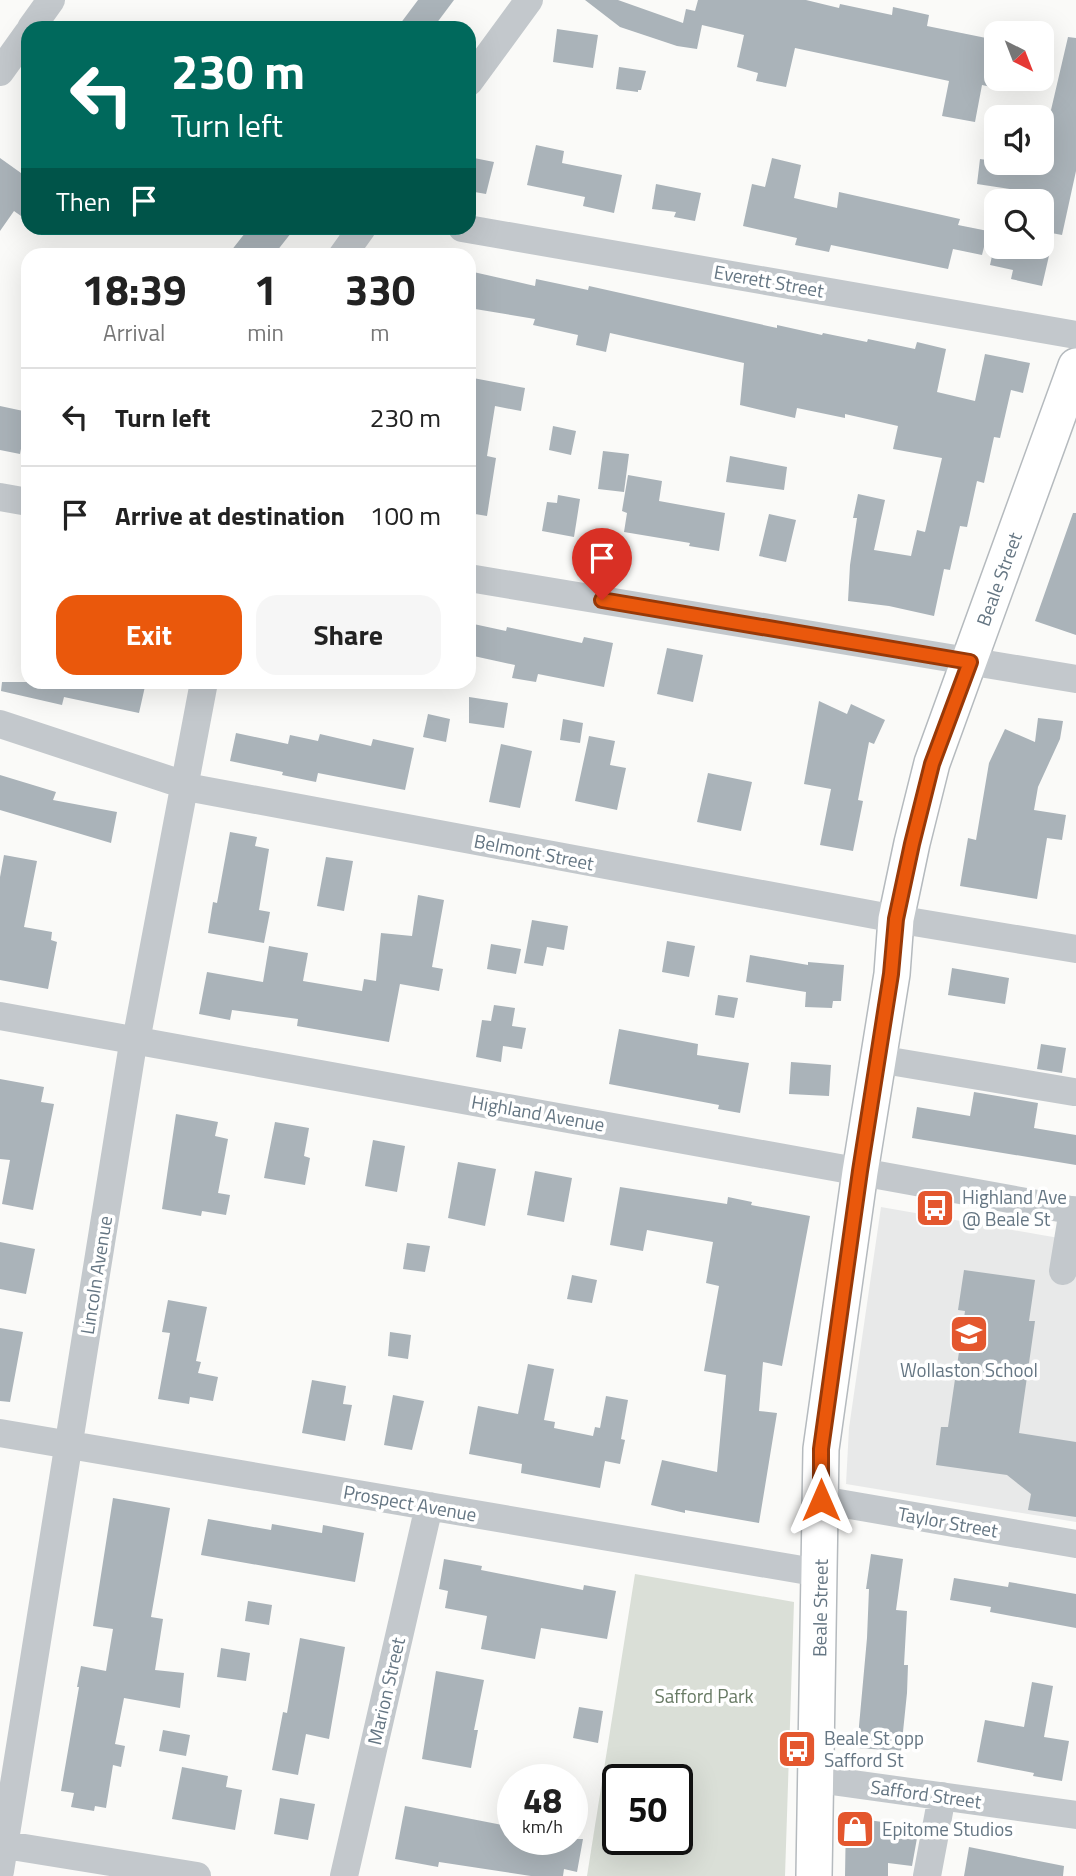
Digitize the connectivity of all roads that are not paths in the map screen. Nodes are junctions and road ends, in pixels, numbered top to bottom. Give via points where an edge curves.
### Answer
1 (51, 0) edge
2 (529, 0) edge
3 (37, 21) edge
4 (21, 43) edge
5 (0, 72) edge
6 (476, 72) edge
7 (476, 230) edge
8 (1076, 335) edge
9 (1076, 366) edge
10 (0, 497) edge
11 (21, 501) edge
12 (476, 579) edge
13 (970, 662) junction
14 (1076, 679) edge
15 (203, 689) edge
16 (0, 724) edge
17 (184, 783) junction
18 (896, 919) junction
19 (1076, 949) edge
20 (0, 1016) edge
21 (136, 1041) junction
22 (878, 1059) junction
23 (1074, 1092) edge
24 (860, 1171) junction
25 (1074, 1211) edge
26 (1063, 1271) dead end
27 (0, 1433) edge
28 (69, 1445) junction
29 (821, 1500) junction
30 (429, 1506) junction
31 (1076, 1544) edge
32 (820, 1573) junction
33 (817, 1779) junction
34 (942, 1796) junction
35 (1076, 1815) edge
36 (2, 1853) edge
37 (197, 1876) edge
38 (344, 1876) edge
39 (814, 1876) edge
40 (927, 1876) edge

1 - 3 street
2 - 6 street
4 - 5 street
7 - 8 street, Everett Street
9 - 13 main road, Beale Street
10 - 11 street
12 - 13 street
13 - 14 street
13 - 18 main road, Beale Street via 932,764
15 - 17 street, Lincoln Avenue
16 - 17 street, Belmont Street
17 - 18 street, Belmont Street
17 - 21 street, Lincoln Avenue
18 - 19 street, Belmont Street
18 - 22 main road, Beale Street
20 - 21 street, Highland Avenue
21 - 24 street, Highland Avenue
21 - 28 street, Lincoln Avenue
22 - 23 street
22 - 24 main road, Beale Street
24 - 25 street, Highland Avenue
24 - 29 main road, Beale Street via 821,1449
25 - 26 street
27 - 28 street, Prospect Avenue
28 - 30 street, Prospect Avenue
28 - 36 street, Lincoln Avenue
29 - 31 street, Taylor Street
29 - 32 main road, Beale Street
30 - 32 street, Prospect Avenue
30 - 38 street, Marion Street
32 - 33 main road, Beale Street
33 - 34 street, Safford Street
33 - 39 main road, Beale Street
34 - 35 street, Safford Street
34 - 40 street
36 - 37 street

